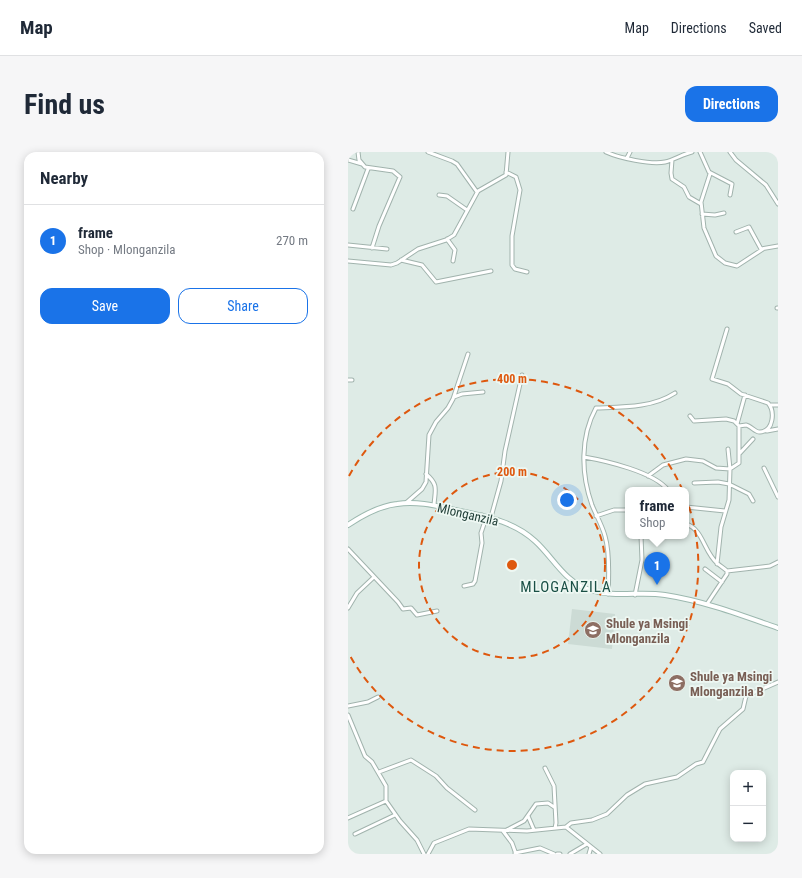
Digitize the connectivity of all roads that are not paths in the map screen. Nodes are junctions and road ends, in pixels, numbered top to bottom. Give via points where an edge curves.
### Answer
1 (358, 152) edge
2 (428, 152) edge
3 (508, 152) edge
4 (606, 152) edge
5 (630, 152) edge
6 (676, 152) edge
7 (692, 152) edge
8 (700, 152) edge
9 (730, 152) edge
10 (627, 158) junction
11 (676, 158) junction
12 (348, 160) edge
13 (672, 160) junction
14 (362, 164) junction
15 (368, 169) junction
16 (506, 172) junction
17 (710, 174) junction
18 (477, 192) junction
19 (439, 195) dead end
20 (730, 195) dead end
21 (776, 200) edge
22 (701, 204) junction
23 (778, 204) edge
24 (353, 209) dead end
25 (467, 210) junction
26 (724, 213) dead end
27 (702, 214) junction
28 (736, 232) dead end
29 (447, 239) junction
30 (348, 245) edge
31 (778, 246) edge
32 (372, 248) junction
33 (763, 249) junction
34 (387, 250) dead end
35 (401, 260) junction
36 (348, 261) edge
37 (454, 261) dead end
38 (492, 271) dead end
39 (526, 272) dead end
40 (727, 329) dead end
41 (468, 354) dead end
42 (522, 375) dead end
43 (348, 380) edge
44 (352, 380) dead end
45 (483, 392) dead end
46 (675, 394) dead end
47 (745, 395) junction
48 (454, 397) junction
49 (778, 405) edge
50 (770, 406) junction
51 (690, 416) dead end
52 (738, 425) junction
53 (778, 429) edge
54 (765, 431) junction
55 (752, 439) dead end
56 (728, 449) dead end
57 (740, 453) junction
58 (584, 457) junction
59 (764, 468) dead end
60 (730, 469) junction
61 (426, 474) junction
62 (648, 476) junction
63 (694, 483) dead end
64 (729, 484) junction
65 (665, 487) edge
66 (778, 497) edge
67 (753, 500) dead end
68 (406, 502) junction
69 (434, 505) junction
70 (689, 507) edge
71 (625, 510) edge
72 (725, 511) junction
73 (482, 515) junction
74 (596, 516) junction
75 (491, 517) junction
76 (348, 525) edge
77 (689, 525) edge
78 (641, 539) edge
79 (348, 549) edge
80 (778, 562) edge
81 (717, 564) junction
82 (705, 569) dead end
83 (727, 570) junction
84 (374, 577) junction
85 (722, 582) junction
86 (464, 586) dead end
87 (608, 594) junction
88 (635, 595) junction
89 (707, 604) junction
90 (348, 608) edge
91 (437, 611) dead end
92 (778, 628) edge
93 (778, 682) edge
94 (378, 697) dead end
95 (348, 706) edge
96 (348, 715) edge
97 (545, 768) dead end
98 (379, 772) junction
99 (386, 801) junction
100 (554, 806) junction
101 (475, 810) dead end
102 (395, 815) junction
103 (528, 816) junction
104 (348, 818) edge
105 (566, 827) junction
106 (555, 828) junction
107 (534, 830) junction
108 (504, 831) junction
109 (355, 834) dead end
110 (587, 844) junction
111 (591, 847) junction
112 (516, 853) edge
113 (424, 854) edge
114 (428, 854) edge
115 (556, 854) edge
116 (560, 854) edge
117 (570, 854) edge
118 (589, 854) edge
119 (600, 854) edge

1 - 14 street
2 - 18 street via 457,164
3 - 16 street
4 - 10 street
5 - 10 street
6 - 11 street
7 - 11 street
8 - 17 street
9 - 21 street via 766,185
10 - 13 street via 656,163
11 - 13 street
12 - 14 street
13 - 22 street via 672,179 684,187 689,198
14 - 15 street
15 - 24 street
15 - 32 street via 396,172 400,177 378,226
16 - 18 street via 505,176
16 - 39 street via 516,176 520,190 512,236 512,265 515,269
17 - 20 street via 732,184
17 - 22 street
18 - 25 street
19 - 25 street via 447,196
21 - 23 street
22 - 27 street
25 - 29 street via 456,232
26 - 27 street
27 - 33 street via 704,228 715,254 725,263 737,266
28 - 33 street via 750,227
29 - 35 street via 418,249
29 - 37 street via 455,250
30 - 32 street
31 - 33 street
32 - 34 street
35 - 36 street via 388,265
35 - 38 street via 422,265 436,282
40 - 47 street via 712,379 728,384
41 - 48 street
42 - 75 street via 501,481
43 - 44 street
45 - 48 street
46 - 58 street via 642,405 596,408 585,433
47 - 50 street
47 - 52 street
48 - 61 street via 429,435
49 - 50 street
50 - 54 street via 772,422
51 - 52 street via 694,421 726,419
52 - 54 street via 746,425 759,432
52 - 57 street
53 - 54 street
55 - 57 street
56 - 60 street
57 - 60 street via 739,464
58 - 62 street
58 - 74 street via 584,478
59 - 66 street
60 - 62 street via 716,468 703,461 686,459 663,465
60 - 64 street
61 - 68 street via 426,482 422,489
61 - 69 street via 436,485
62 - 65 street
63 - 64 street
64 - 67 street via 749,494
64 - 72 street via 729,500
68 - 69 street, Mlonganzila
68 - 76 street, Mlonganzila via 372,511
69 - 73 street, Mlonganzila
70 - 72 street
71 - 74 street via 614,510
72 - 81 street
73 - 75 street, Mlonganzila
73 - 86 street via 482,543 475,581
74 - 87 street via 605,536
75 - 87 street, Mlonganzila via 516,527 535,541 562,572 578,585
77 - 81 street via 698,531
78 - 88 street via 642,560
79 - 84 street
80 - 83 street via 770,566
81 - 83 street
82 - 85 street
83 - 85 street
84 - 90 street via 357,593
84 - 91 street via 403,610 410,608 417,614
85 - 89 street
87 - 88 street, Mlonganzila
88 - 89 street, Mlonganzila via 664,595
89 - 92 street, Mlonganzila
93 - 105 street via 746,696 743,709 720,729 702,762 677,777 645,784 627,795 605,815
94 - 95 street
96 - 98 street via 365,756
97 - 100 street via 554,786
98 - 99 street via 386,786
98 - 101 street via 412,760 436,776
99 - 102 street
99 - 104 street
100 - 103 street via 540,803
100 - 106 street
102 - 109 street
102 - 113 street via 417,840
103 - 107 street
103 - 108 street
105 - 106 street
105 - 110 street
106 - 107 street
107 - 108 street
108 - 112 street
108 - 114 street via 469,829 434,843
110 - 111 street
110 - 117 street
111 - 118 street
111 - 119 street
112 - 115 street via 540,848
115 - 116 street

